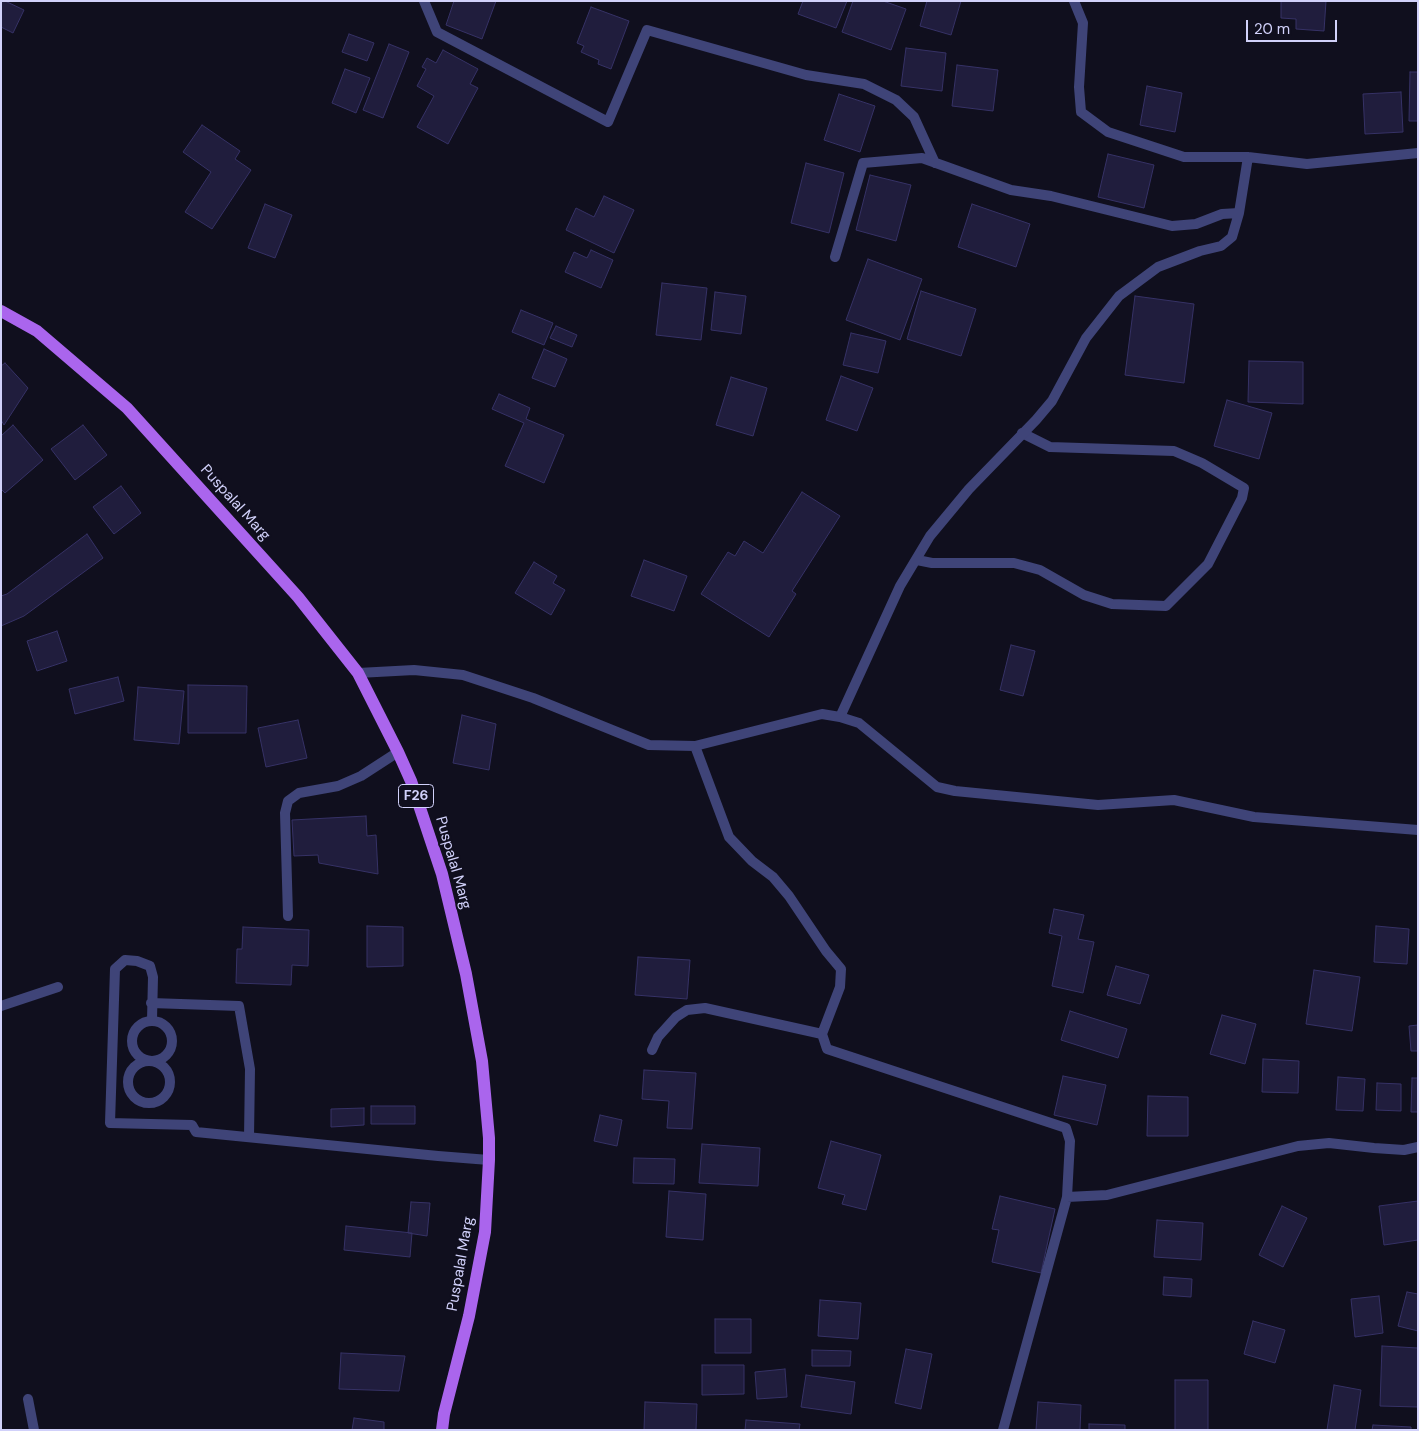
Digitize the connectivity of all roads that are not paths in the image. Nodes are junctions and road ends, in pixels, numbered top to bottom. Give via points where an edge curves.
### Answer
1 (424, 1) edge
2 (1074, 1) edge
3 (1418, 153) edge
4 (1248, 158) junction
5 (935, 163) junction
6 (1240, 213) junction
7 (835, 257) dead end
8 (1, 311) edge
9 (1022, 433) junction
10 (916, 560) junction
11 (358, 673) junction
12 (840, 717) junction
13 (695, 746) junction
14 (398, 752) junction
15 (1418, 830) edge
16 (288, 916) dead end
17 (58, 987) dead end
18 (151, 1003) junction
19 (1, 1006) edge
20 (152, 1020) junction
21 (822, 1034) junction
22 (652, 1050) dead end
23 (151, 1061) junction
24 (249, 1137) junction
25 (1418, 1147) edge
26 (489, 1160) junction
27 (1067, 1197) junction
28 (28, 1398) dead end
29 (34, 1430) edge
30 (442, 1430) edge
31 (1003, 1430) edge

1 - 5 street via 437,32 608,122 647,30 797,73 864,84 896,100 914,117
2 - 4 street via 1083,23 1079,87 1081,112 1108,132 1184,157
3 - 4 street via 1307,164
4 - 6 street
5 - 6 street via 1011,190 1051,196 1172,226 1196,224 1222,214
5 - 7 street via 922,158 863,163
6 - 9 street via 1232,237 1221,246 1200,250 1158,267 1119,296 1086,338 1052,400
8 - 11 main road, Puspalal Marg / F26 via 37,331 127,408 298,597
9 - 10 street via 969,489 930,536
9 - 10 street via 1050,448 1174,451 1244,488 1242,498 1208,564 1166,606 1112,604 1084,595 1040,570 1014,563 932,563
10 - 12 street via 900,586
11 - 13 street via 414,670 463,675 533,698 649,744
11 - 14 main road, Puspalal Marg / F26
12 - 13 street via 822,714
12 - 15 street via 859,723 937,787 955,791 1098,804 1174,800 1254,817
13 - 21 street via 729,837 773,877 841,969 840,987
14 - 16 street via 361,776 338,786 299,793 288,801 284,813
14 - 26 main road, Puspalal Marg / F26 via 442,874 466,974 482,1061
17 - 19 street
18 - 20 street
18 - 24 street via 239,1006 250,1069
18 - 24 street via 153,977 150,966 125,960 115,969 110,1123 192,1125 196,1132
20 - 23 street via 134,1030 132,1044 138,1056
20 - 23 street via 164,1024 171,1041 163,1058
21 - 22 street via 704,1008 687,1010 676,1017 658,1037
21 - 27 street via 827,1049 1066,1128 1070,1141
23 - 23 street via 167,1070 170,1083 166,1095 154,1103 141,1101 130,1091 128,1084 132,1070
24 - 26 street
25 - 27 street via 1404,1150 1329,1143 1298,1146 1107,1194
26 - 30 main road, Puspalal Marg / F26 via 485,1232
27 - 31 street
28 - 29 street

